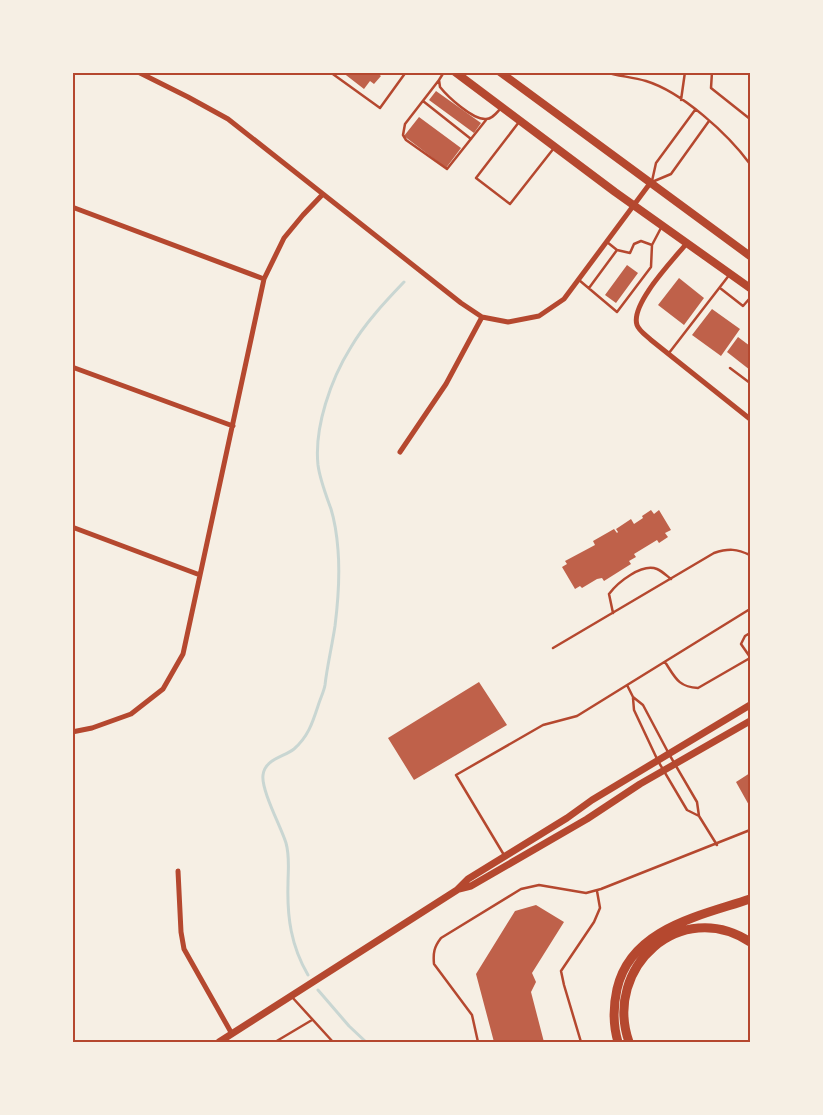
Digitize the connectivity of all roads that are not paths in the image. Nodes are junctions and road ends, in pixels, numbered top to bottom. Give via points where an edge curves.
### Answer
1 (138, 72) edge
2 (330, 72) edge
3 (406, 72) edge
4 (444, 72) edge
5 (455, 72) edge
6 (500, 72) edge
7 (604, 72) edge
8 (684, 72) edge
9 (712, 72) edge
10 (439, 80) junction
11 (681, 100) junction
12 (422, 101) junction
13 (501, 107) junction
14 (695, 110) junction
15 (750, 119) edge
16 (486, 120) junction
17 (520, 121) junction
18 (709, 121) junction
19 (471, 139) junction
20 (555, 147) junction
21 (750, 164) edge
22 (651, 182) junction
23 (322, 194) junction
24 (633, 205) junction
25 (72, 207) edge
26 (663, 226) junction
27 (606, 241) junction
28 (688, 243) junction
29 (652, 245) junction
30 (617, 250) junction
31 (750, 256) edge
32 (730, 274) junction
33 (264, 279) junction
34 (579, 280) junction
35 (589, 288) junction
36 (720, 288) junction
37 (750, 288) edge
38 (750, 298) edge
39 (482, 317) junction
40 (668, 354) junction
41 (72, 367) edge
42 (730, 368) dead end
43 (750, 383) edge
44 (750, 419) edge
45 (233, 426) junction
46 (400, 452) dead end
47 (72, 528) edge
48 (750, 555) edge
49 (200, 575) junction
50 (671, 579) junction
51 (750, 609) edge
52 (613, 614) junction
53 (750, 633) edge
54 (553, 648) dead end
55 (750, 657) edge
56 (665, 662) junction
57 (627, 685) junction
58 (634, 697) junction
59 (750, 704) edge
60 (750, 721) edge
61 (72, 732) edge
62 (669, 754) junction
63 (658, 761) junction
64 (675, 764) junction
65 (663, 771) junction
66 (699, 816) junction
67 (750, 830) edge
68 (716, 845) junction
69 (504, 856) junction
70 (178, 871) dead end
71 (457, 890) junction
72 (597, 890) junction
73 (750, 899) edge
74 (750, 942) edge
75 (292, 997) junction
76 (312, 1020) junction
77 (232, 1034) junction
78 (219, 1042) edge
79 (275, 1042) edge
80 (333, 1042) edge
81 (478, 1042) edge
82 (581, 1042) edge
83 (618, 1042) edge
84 (629, 1042) edge

1 - 23 street via 228,119
2 - 3 lane via 380,108
4 - 10 lane
5 - 13 main road
6 - 22 main road
7 - 11 lane via 646,81
8 - 11 lane
9 - 15 lane via 711,88
10 - 12 lane
10 - 16 lane via 444,93 474,116
11 - 14 lane
12 - 19 lane
12 - 19 lane via 405,124 403,135 406,140 447,169
13 - 16 lane
13 - 17 main road
14 - 18 lane
14 - 22 lane via 656,163
16 - 19 lane
17 - 20 main road
17 - 20 lane via 476,178 510,204
18 - 21 lane via 740,149
18 - 22 lane via 671,174
20 - 24 main road
22 - 24 street
22 - 31 main road
23 - 33 street via 284,238
23 - 39 street
24 - 26 main road
24 - 27 street
25 - 33 street
26 - 28 main road
26 - 29 lane
27 - 30 lane
27 - 34 street
28 - 32 main road
28 - 40 street via 642,300 636,314 638,326
29 - 30 lane via 641,241 634,244 630,252
29 - 35 lane via 651,267 617,312
30 - 35 lane
32 - 36 lane
32 - 37 main road
33 - 45 street
34 - 35 lane
34 - 39 street via 564,299 539,316 508,322
36 - 38 lane via 744,306
36 - 40 lane
39 - 46 street via 446,384
40 - 44 street
41 - 45 street
42 - 43 lane
45 - 49 street
47 - 49 street
48 - 50 lane via 738,549 726,549
49 - 61 street via 183,654 163,689 131,714
50 - 52 lane
50 - 52 lane via 657,569 642,568 616,584 609,594
51 - 56 lane
52 - 54 lane
53 - 55 lane via 742,644
55 - 56 lane via 698,688 677,681
56 - 57 lane
57 - 58 lane
57 - 69 lane via 577,716 543,725 456,775
58 - 62 lane via 643,705
58 - 63 lane via 634,710
59 - 62 main road
60 - 64 main road
62 - 63 main road
62 - 64 lane
63 - 65 lane
63 - 69 main road
64 - 65 main road
64 - 66 lane via 697,802
65 - 66 lane via 687,810
65 - 71 main road via 472,886
66 - 68 lane
67 - 68 lane
68 - 72 lane
69 - 71 main road
70 - 77 street via 184,949
71 - 75 main road
72 - 81 lane via 586,893 539,886 521,889 441,938 435,945 434,964 472,1015
72 - 82 lane via 600,908 597,915 561,971
73 - 83 highway via 675,925 639,948 623,971 617,988 614,1010
74 - 84 highway via 725,930 705,928 683,932 652,948 636,967 627,988 624,1009
75 - 76 lane
75 - 77 main road
76 - 79 lane
76 - 80 lane
77 - 78 main road

